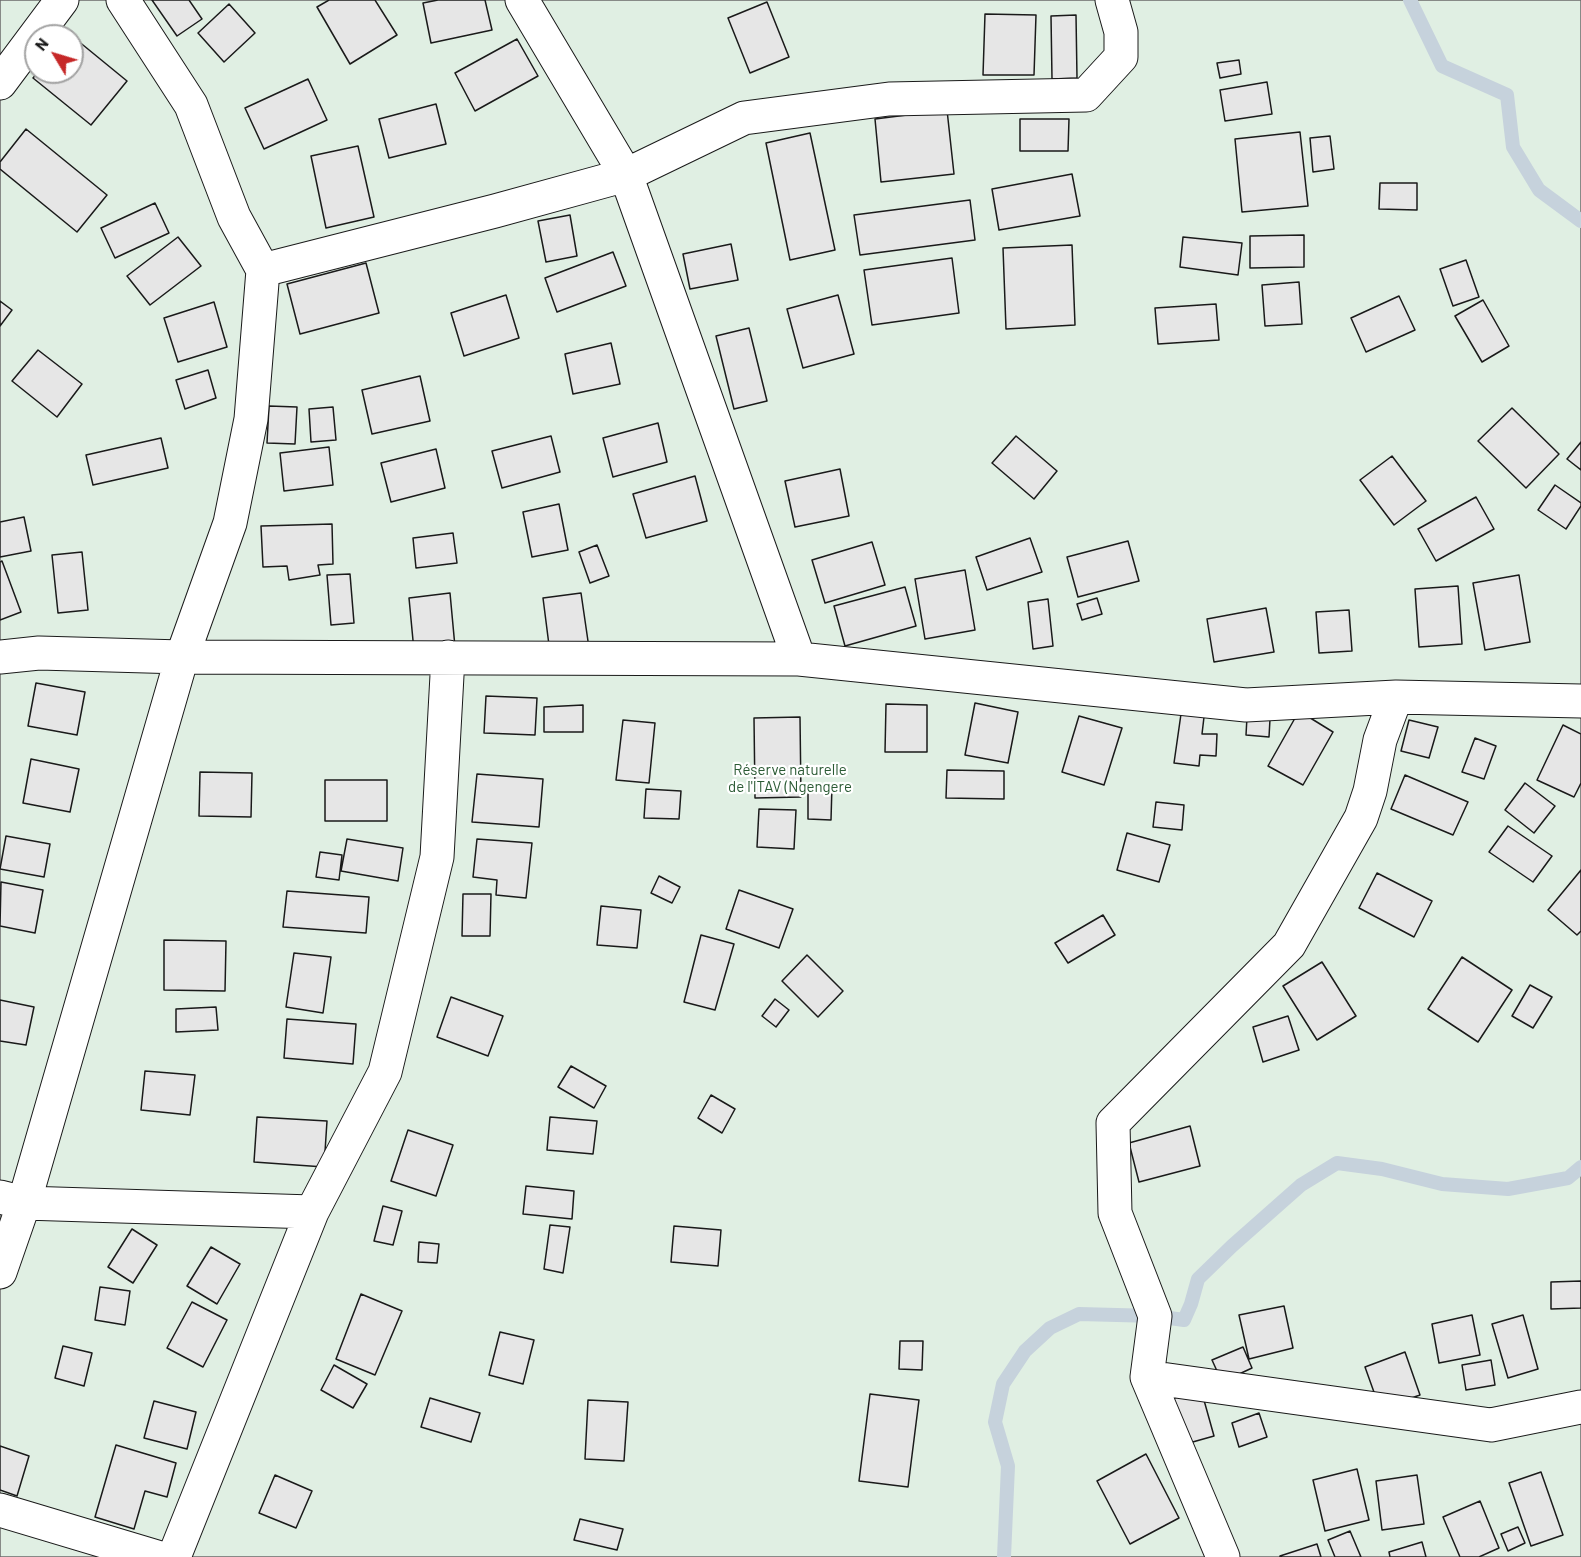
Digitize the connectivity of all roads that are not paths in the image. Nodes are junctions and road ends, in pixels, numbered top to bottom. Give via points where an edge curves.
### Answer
1 (62, 0) edge
2 (123, 0) edge
3 (522, 0) edge
4 (1112, 0) edge
5 (0, 83) edge
6 (626, 175) junction
7 (263, 270) junction
8 (0, 657) edge
9 (182, 657) junction
10 (448, 657) junction
11 (798, 659) junction
12 (1395, 697) junction
13 (1581, 701) edge
14 (12, 1200) edge
15 (312, 1212) junction
16 (0, 1272) edge
17 (1147, 1377) junction
18 (1581, 1407) edge
19 (0, 1510) edge
20 (157, 1557) edge
21 (174, 1557) edge
22 (1223, 1557) edge

1 - 5 street
2 - 7 street via 191,105 234,217
3 - 6 street
4 - 6 street via 1121,32 1121,57 1086,95 889,99 744,118
6 - 7 street
6 - 11 street
7 - 9 street via 251,419 230,523
8 - 9 street via 39,653
9 - 10 street
9 - 14 street
10 - 11 street
10 - 15 street via 437,857 416,950 385,1072
11 - 12 street via 1246,705
12 - 13 street
12 - 17 street via 1361,818 1289,945 1113,1123 1115,1213 1155,1316
14 - 15 street
14 - 16 street
15 - 21 street
17 - 18 street via 1491,1425
17 - 22 street
19 - 20 street

